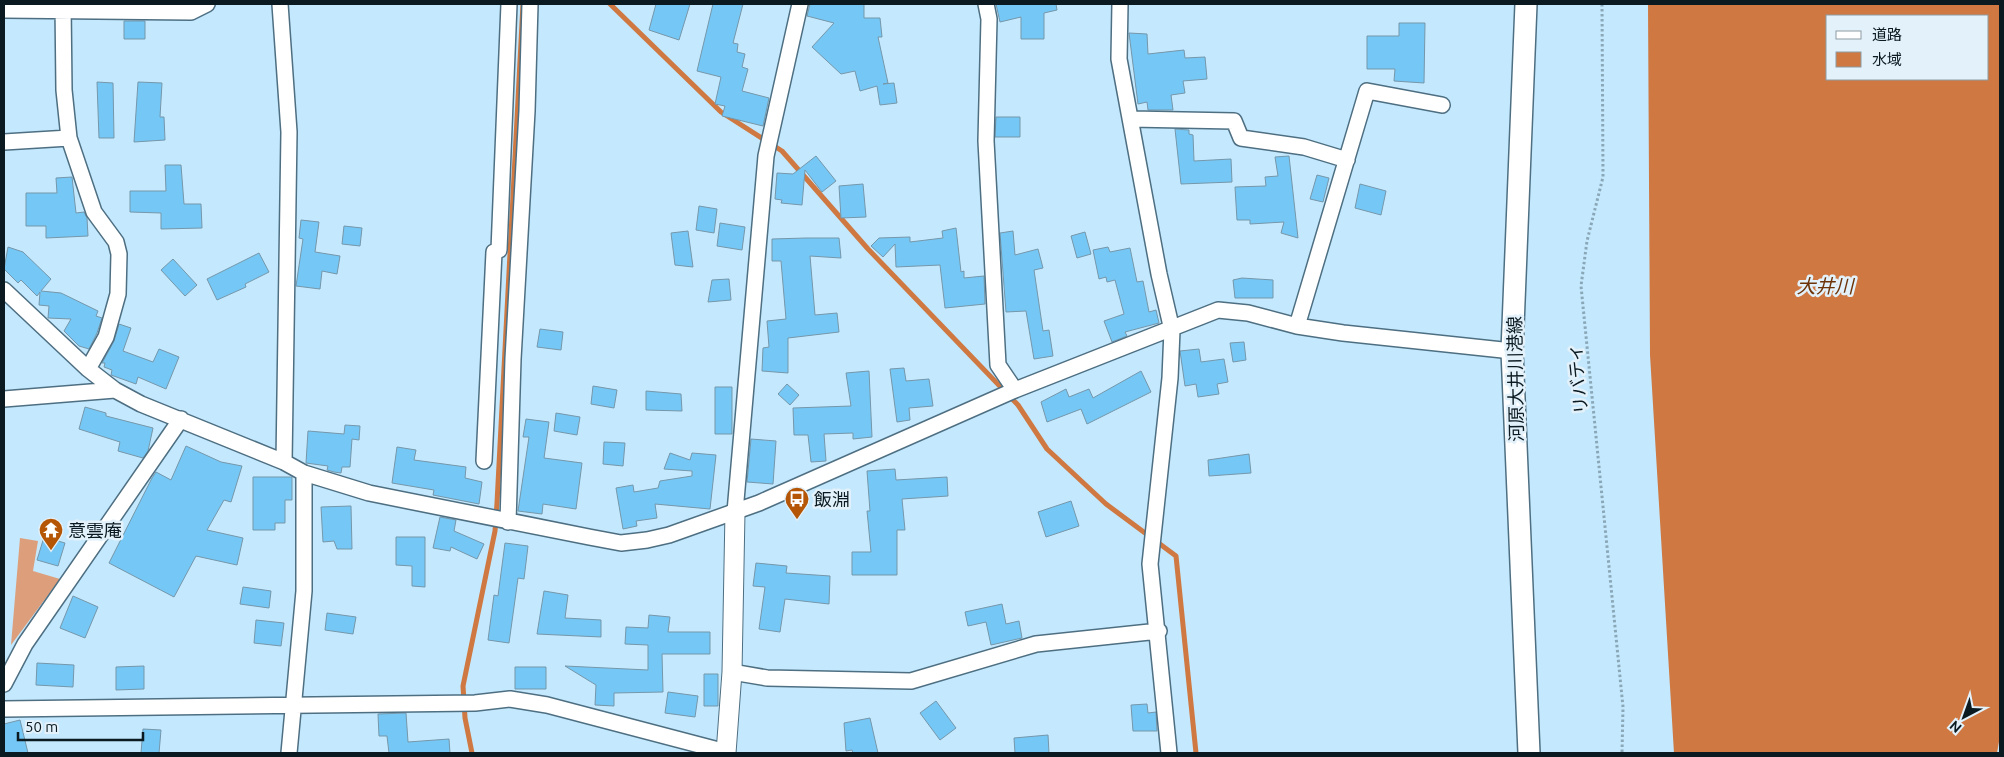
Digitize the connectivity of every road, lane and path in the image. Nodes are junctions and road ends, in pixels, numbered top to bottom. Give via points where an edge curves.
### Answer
1 (207, 4) edge
2 (280, 4) edge
3 (510, 4) edge
4 (530, 4) edge
5 (800, 4) edge
6 (986, 4) edge
7 (1120, 4) edge
8 (1526, 4) edge
9 (1602, 4) edge
10 (63, 7) edge
11 (4, 10) edge
12 (1442, 105) dead end
13 (1131, 119) junction
14 (69, 138) junction
15 (4, 142) edge
16 (1346, 160) junction
17 (4, 290) edge
18 (1297, 326) junction
19 (1172, 330) junction
20 (1512, 351) junction
21 (88, 369) junction
22 (115, 390) junction
23 (1014, 391) junction
24 (4, 399) edge
25 (181, 419) junction
26 (284, 462) junction
27 (484, 462) dead end
28 (304, 473) junction
29 (735, 512) junction
30 (507, 522) junction
31 (1159, 631) junction
32 (732, 672) junction
33 (4, 684) edge
34 (294, 706) junction
35 (4, 709) edge
36 (726, 752) edge
37 (289, 753) edge
38 (1169, 753) edge
39 (1529, 753) edge
40 (1622, 753) edge

1 - 10 street via 191,12
2 - 26 street via 289,132
3 - 27 street via 499,250 494,252
4 - 30 street
5 - 29 street via 766,154
6 - 23 street via 989,19 986,141 998,365
7 - 13 street via 1119,59
8 - 20 main road, 河原大井川港線
9 - 40 path, リバティ via 1603,177 1586,241 1581,286 1622,707
10 - 11 street
10 - 14 street via 64,90
12 - 16 street via 1367,91
13 - 16 street via 1234,121 1241,138 1304,147
13 - 19 street
14 - 15 street
14 - 21 street via 94,212 116,242 119,254 118,294 106,337
16 - 18 street
17 - 21 street
18 - 19 street via 1248,313 1218,310
18 - 20 street
19 - 23 street
19 - 31 street via 1151,556
20 - 39 main road, 河原大井川港線
21 - 22 street
22 - 24 street
22 - 25 street
23 - 29 street
25 - 26 street
25 - 33 street via 25,644
26 - 28 street
28 - 30 street via 369,493
28 - 34 street via 304,591
29 - 30 street via 669,535 621,542
29 - 32 street
31 - 32 street via 1036,644 911,681 766,678
31 - 38 street
32 - 36 street
34 - 35 street
34 - 36 street via 475,704 510,699 546,705
34 - 37 street

